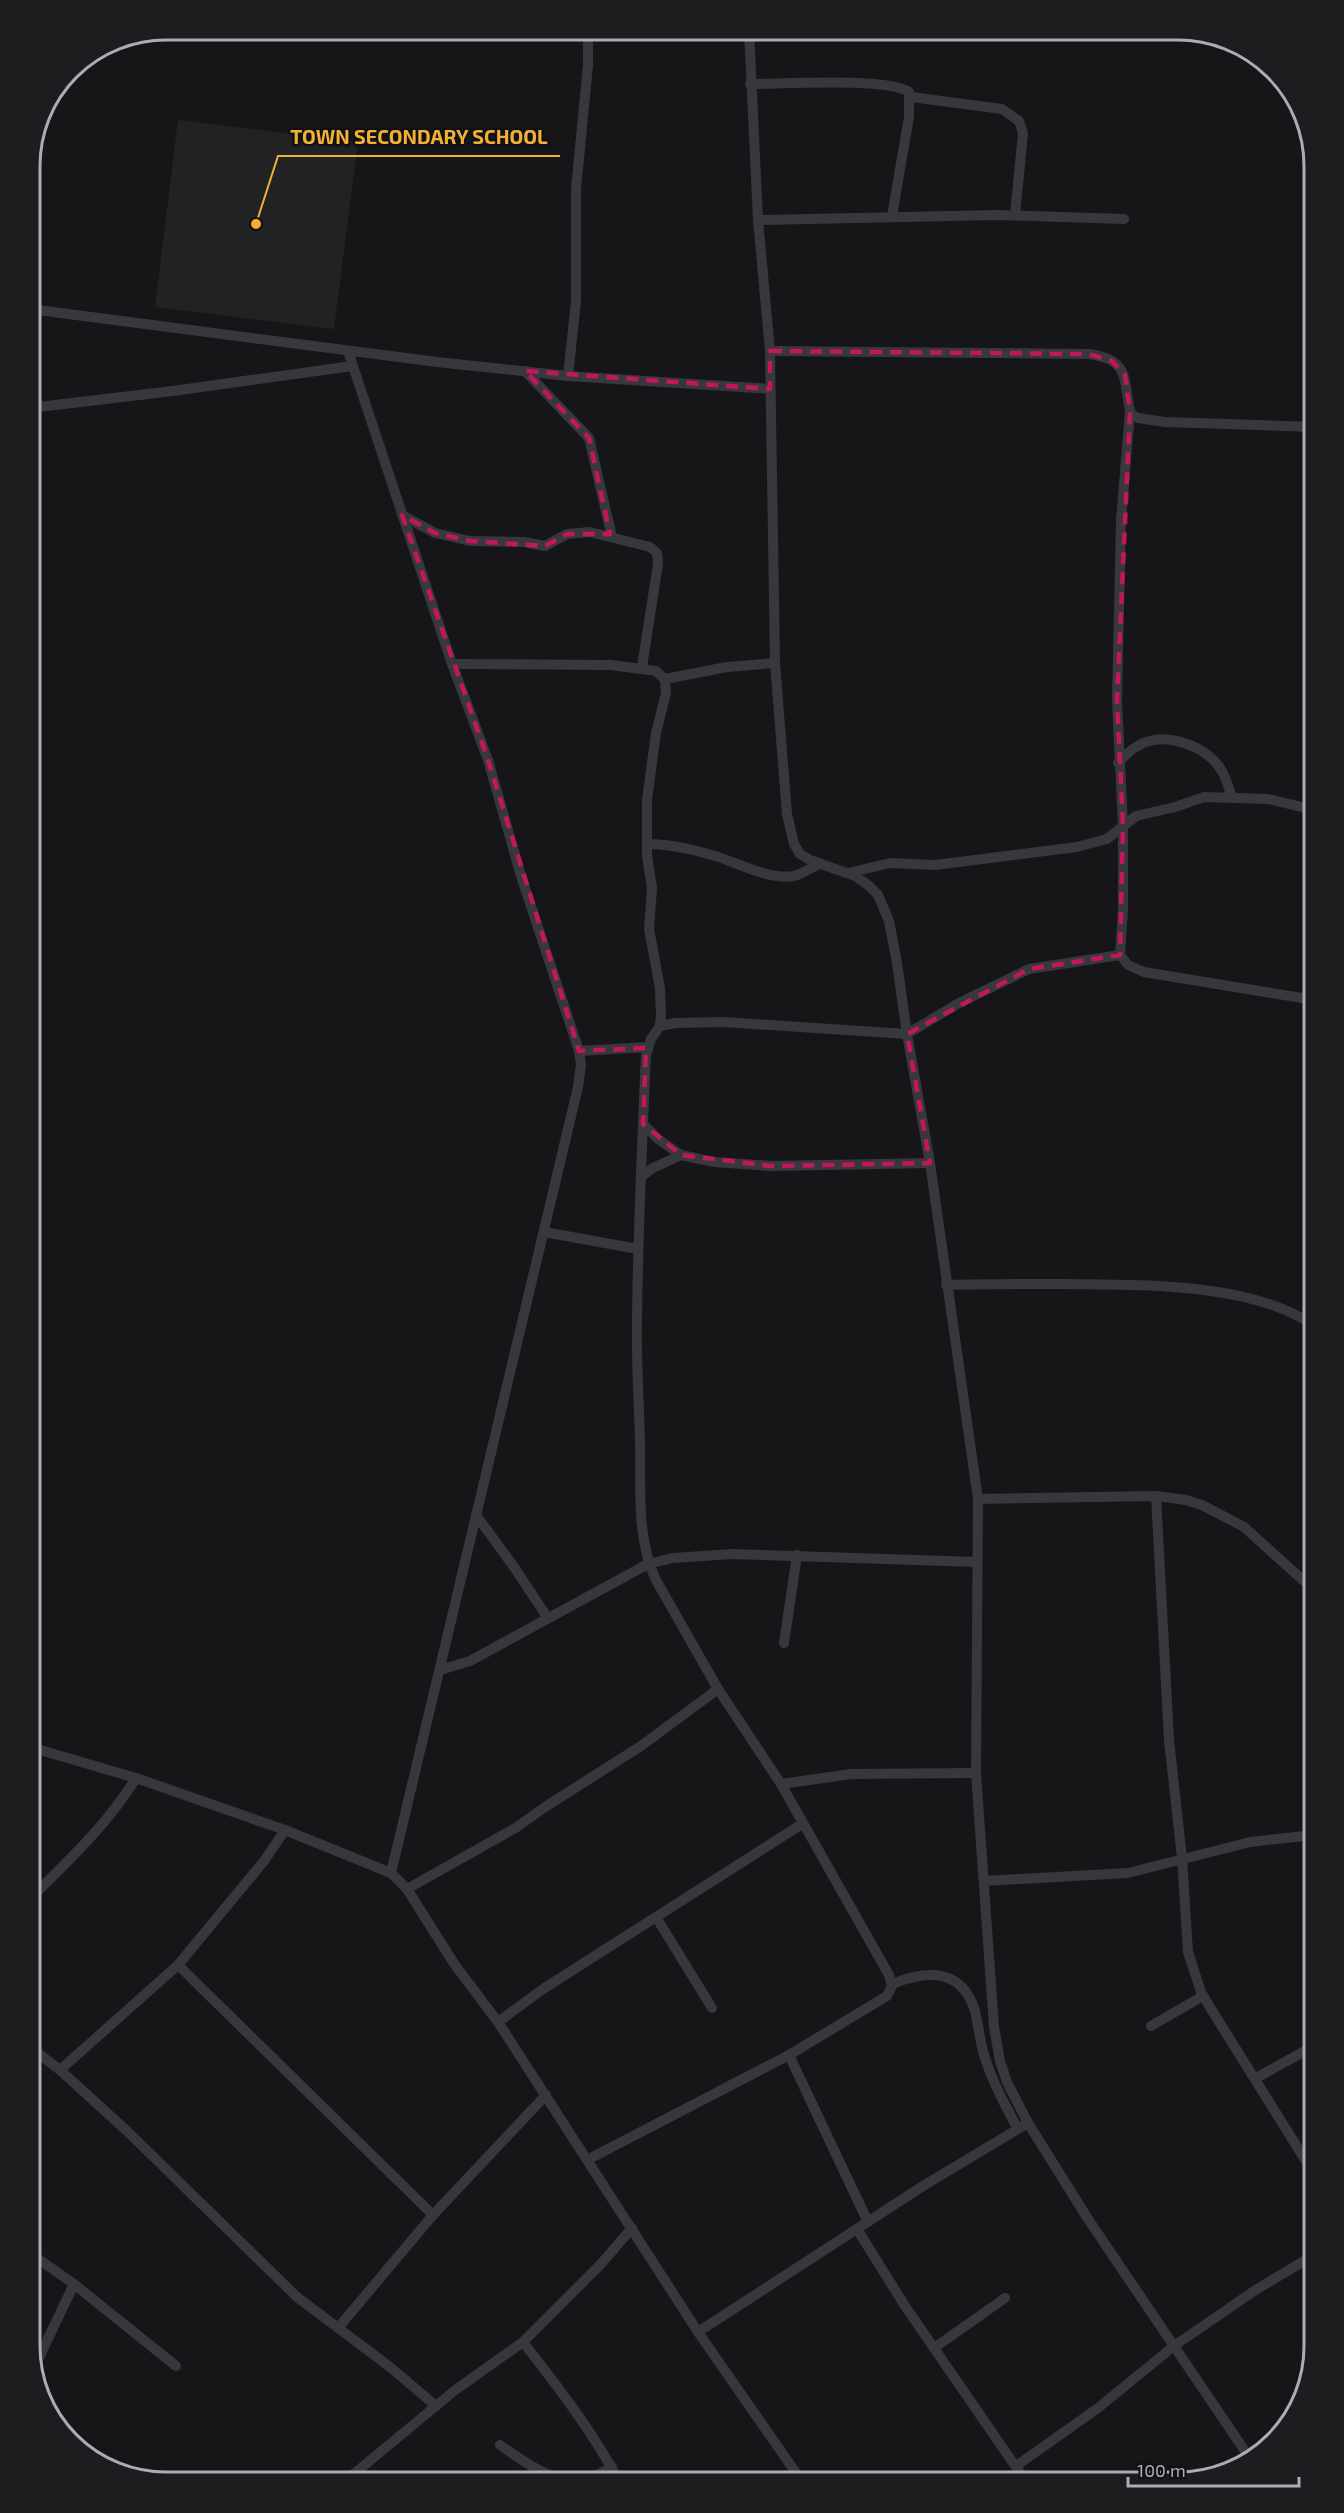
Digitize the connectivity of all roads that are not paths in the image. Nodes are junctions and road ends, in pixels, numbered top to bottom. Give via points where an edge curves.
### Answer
1 (588, 40) edge
2 (749, 41) edge
3 (750, 84) junction
4 (911, 97) junction
5 (1015, 215) junction
6 (892, 216) junction
7 (1124, 219) dead end
8 (758, 220) junction
9 (41, 310) edge
10 (348, 351) junction
11 (770, 351) junction
12 (352, 366) junction
13 (525, 371) junction
14 (568, 376) junction
15 (770, 389) junction
16 (41, 407) edge
17 (1130, 411) junction
18 (1304, 427) edge
19 (402, 515) junction
20 (612, 537) junction
21 (452, 663) junction
22 (775, 663) junction
23 (642, 668) junction
24 (664, 679) junction
25 (1118, 763) junction
26 (1232, 798) junction
27 (1304, 808) edge
28 (1123, 826) junction
29 (648, 844) junction
30 (819, 864) junction
31 (848, 873) junction
32 (1120, 955) junction
33 (1304, 998) edge
34 (660, 1026) junction
35 (907, 1034) junction
36 (648, 1047) junction
37 (579, 1051) junction
38 (644, 1124) junction
39 (681, 1155) junction
40 (930, 1163) junction
41 (641, 1177) junction
42 (544, 1232) junction
43 (638, 1249) junction
44 (946, 1285) junction
45 (1304, 1320) edge
46 (1156, 1496) junction
47 (978, 1499) junction
48 (476, 1515) junction
49 (797, 1555) junction
50 (977, 1562) junction
51 (648, 1564) junction
52 (1304, 1581) edge
53 (547, 1617) junction
54 (784, 1643) dead end
55 (440, 1670) junction
56 (718, 1689) junction
57 (40, 1749) edge
58 (976, 1773) junction
59 (136, 1778) junction
60 (781, 1784) junction
61 (802, 1824) junction
62 (285, 1830) junction
63 (1304, 1836) edge
64 (1182, 1858) junction
65 (391, 1873) junction
66 (984, 1881) junction
67 (40, 1889) edge
68 (407, 1889) junction
69 (656, 1917) junction
70 (178, 1965) junction
71 (892, 1984) junction
72 (1203, 1996) junction
73 (712, 2008) dead end
74 (498, 2022) junction
75 (1151, 2026) dead end
76 (1304, 2052) edge
77 (40, 2055) edge
78 (789, 2055) junction
79 (60, 2070) junction
80 (1256, 2078) junction
81 (546, 2095) junction
82 (1028, 2123) junction
83 (1018, 2129) junction
84 (1304, 2157) edge
85 (587, 2160) junction
86 (433, 2215) junction
87 (868, 2222) junction
88 (632, 2228) junction
89 (857, 2229) junction
90 (40, 2260) edge
91 (1304, 2261) edge
92 (74, 2284) junction
93 (1005, 2298) dead end
94 (338, 2328) junction
95 (698, 2332) junction
96 (523, 2342) junction
97 (1174, 2346) junction
98 (934, 2348) junction
99 (41, 2354) edge
100 (176, 2366) dead end
101 (436, 2406) junction
102 (500, 2445) dead end
103 (1246, 2452) edge
104 (1016, 2466) junction
105 (612, 2467) junction
106 (356, 2472) edge
107 (546, 2472) edge
108 (602, 2472) edge
109 (614, 2472) edge
110 (795, 2472) edge
111 (1020, 2472) edge

1 - 14 street via 576,189 576,301
2 - 3 street
3 - 4 street via 892,86 908,90
3 - 8 street
4 - 5 street via 1002,109 1019,121 1023,133
4 - 6 street
5 - 6 street
5 - 7 street
6 - 8 street
8 - 11 street
9 - 10 street
10 - 12 street
10 - 13 street
11 - 15 street
11 - 17 street via 1102,356 1125,375
12 - 16 street
12 - 19 street
13 - 14 street
13 - 20 street via 589,438
14 - 15 street
15 - 22 street
17 - 18 street via 1138,418 1165,422
17 - 25 street via 1121,520
19 - 20 street via 435,533 470,541 545,546 573,533 595,532
19 - 21 street
20 - 23 street via 651,546 658,555
21 - 23 street
21 - 37 street via 488,760 521,876
22 - 24 street
22 - 30 street via 792,837 800,854
23 - 24 street via 656,671
24 - 29 street via 666,693 647,800
25 - 26 street via 1142,744 1182,742 1199,749 1217,764
25 - 28 street
26 - 27 street via 1269,799
26 - 28 street via 1204,797 1136,816
28 - 31 street via 1107,839 1077,848 928,865 890,863
28 - 32 street
29 - 30 street via 701,852 780,875 797,875
29 - 34 street via 652,888 649,929 660,988
30 - 31 street
31 - 35 street via 868,885 885,907
32 - 33 street via 1128,965 1144,972
32 - 35 street via 1023,971
34 - 35 street via 744,1023
34 - 36 street
35 - 40 street
36 - 37 street
36 - 38 street
37 - 42 street via 578,1088
38 - 39 street via 657,1139
38 - 41 street
39 - 40 street via 771,1166
39 - 41 street
40 - 44 street
41 - 43 street
42 - 43 street
42 - 48 street
43 - 51 street via 641,1481
44 - 45 street via 1177,1287 1265,1302
44 - 47 street
46 - 47 street
46 - 52 street via 1202,1505 1244,1527
46 - 64 street via 1169,1740
47 - 50 street
48 - 53 street
48 - 55 street
49 - 50 street
49 - 51 street via 712,1555
49 - 54 street
50 - 58 street
51 - 53 street
51 - 56 street
53 - 55 street via 470,1660
55 - 65 street
56 - 60 street
56 - 68 street via 641,1746 517,1827
57 - 59 street
58 - 60 street via 851,1774
58 - 66 street
59 - 62 street
59 - 67 street via 103,1824
60 - 61 street
61 - 69 street
61 - 71 street
62 - 65 street
62 - 70 street
63 - 64 street via 1250,1842
64 - 66 street via 1128,1873
64 - 72 street via 1188,1952
65 - 68 street
66 - 82 street via 1000,2061
68 - 74 street via 455,1965
69 - 73 street
69 - 74 street
70 - 79 street
70 - 86 street
71 - 78 street via 887,1996
71 - 83 street via 916,1976 939,1975 955,1980 965,1991 975,2011 985,2060
72 - 75 street
72 - 80 street
74 - 81 street
76 - 80 street
77 - 79 street
78 - 85 street
78 - 87 street
79 - 94 street via 297,2297
80 - 84 street
81 - 85 street
81 - 86 street
82 - 83 street
82 - 97 street
83 - 87 street
85 - 88 street
86 - 94 street
87 - 89 street
88 - 95 street
88 - 96 street
89 - 95 street
89 - 98 street
90 - 92 street
91 - 97 street
92 - 99 street
92 - 100 street
93 - 98 street
94 - 101 street
95 - 110 street
96 - 101 street
96 - 105 street
97 - 103 street
97 - 104 street via 1098,2409
98 - 104 street
101 - 106 street
102 - 107 street
104 - 111 street
105 - 108 street
105 - 109 street

